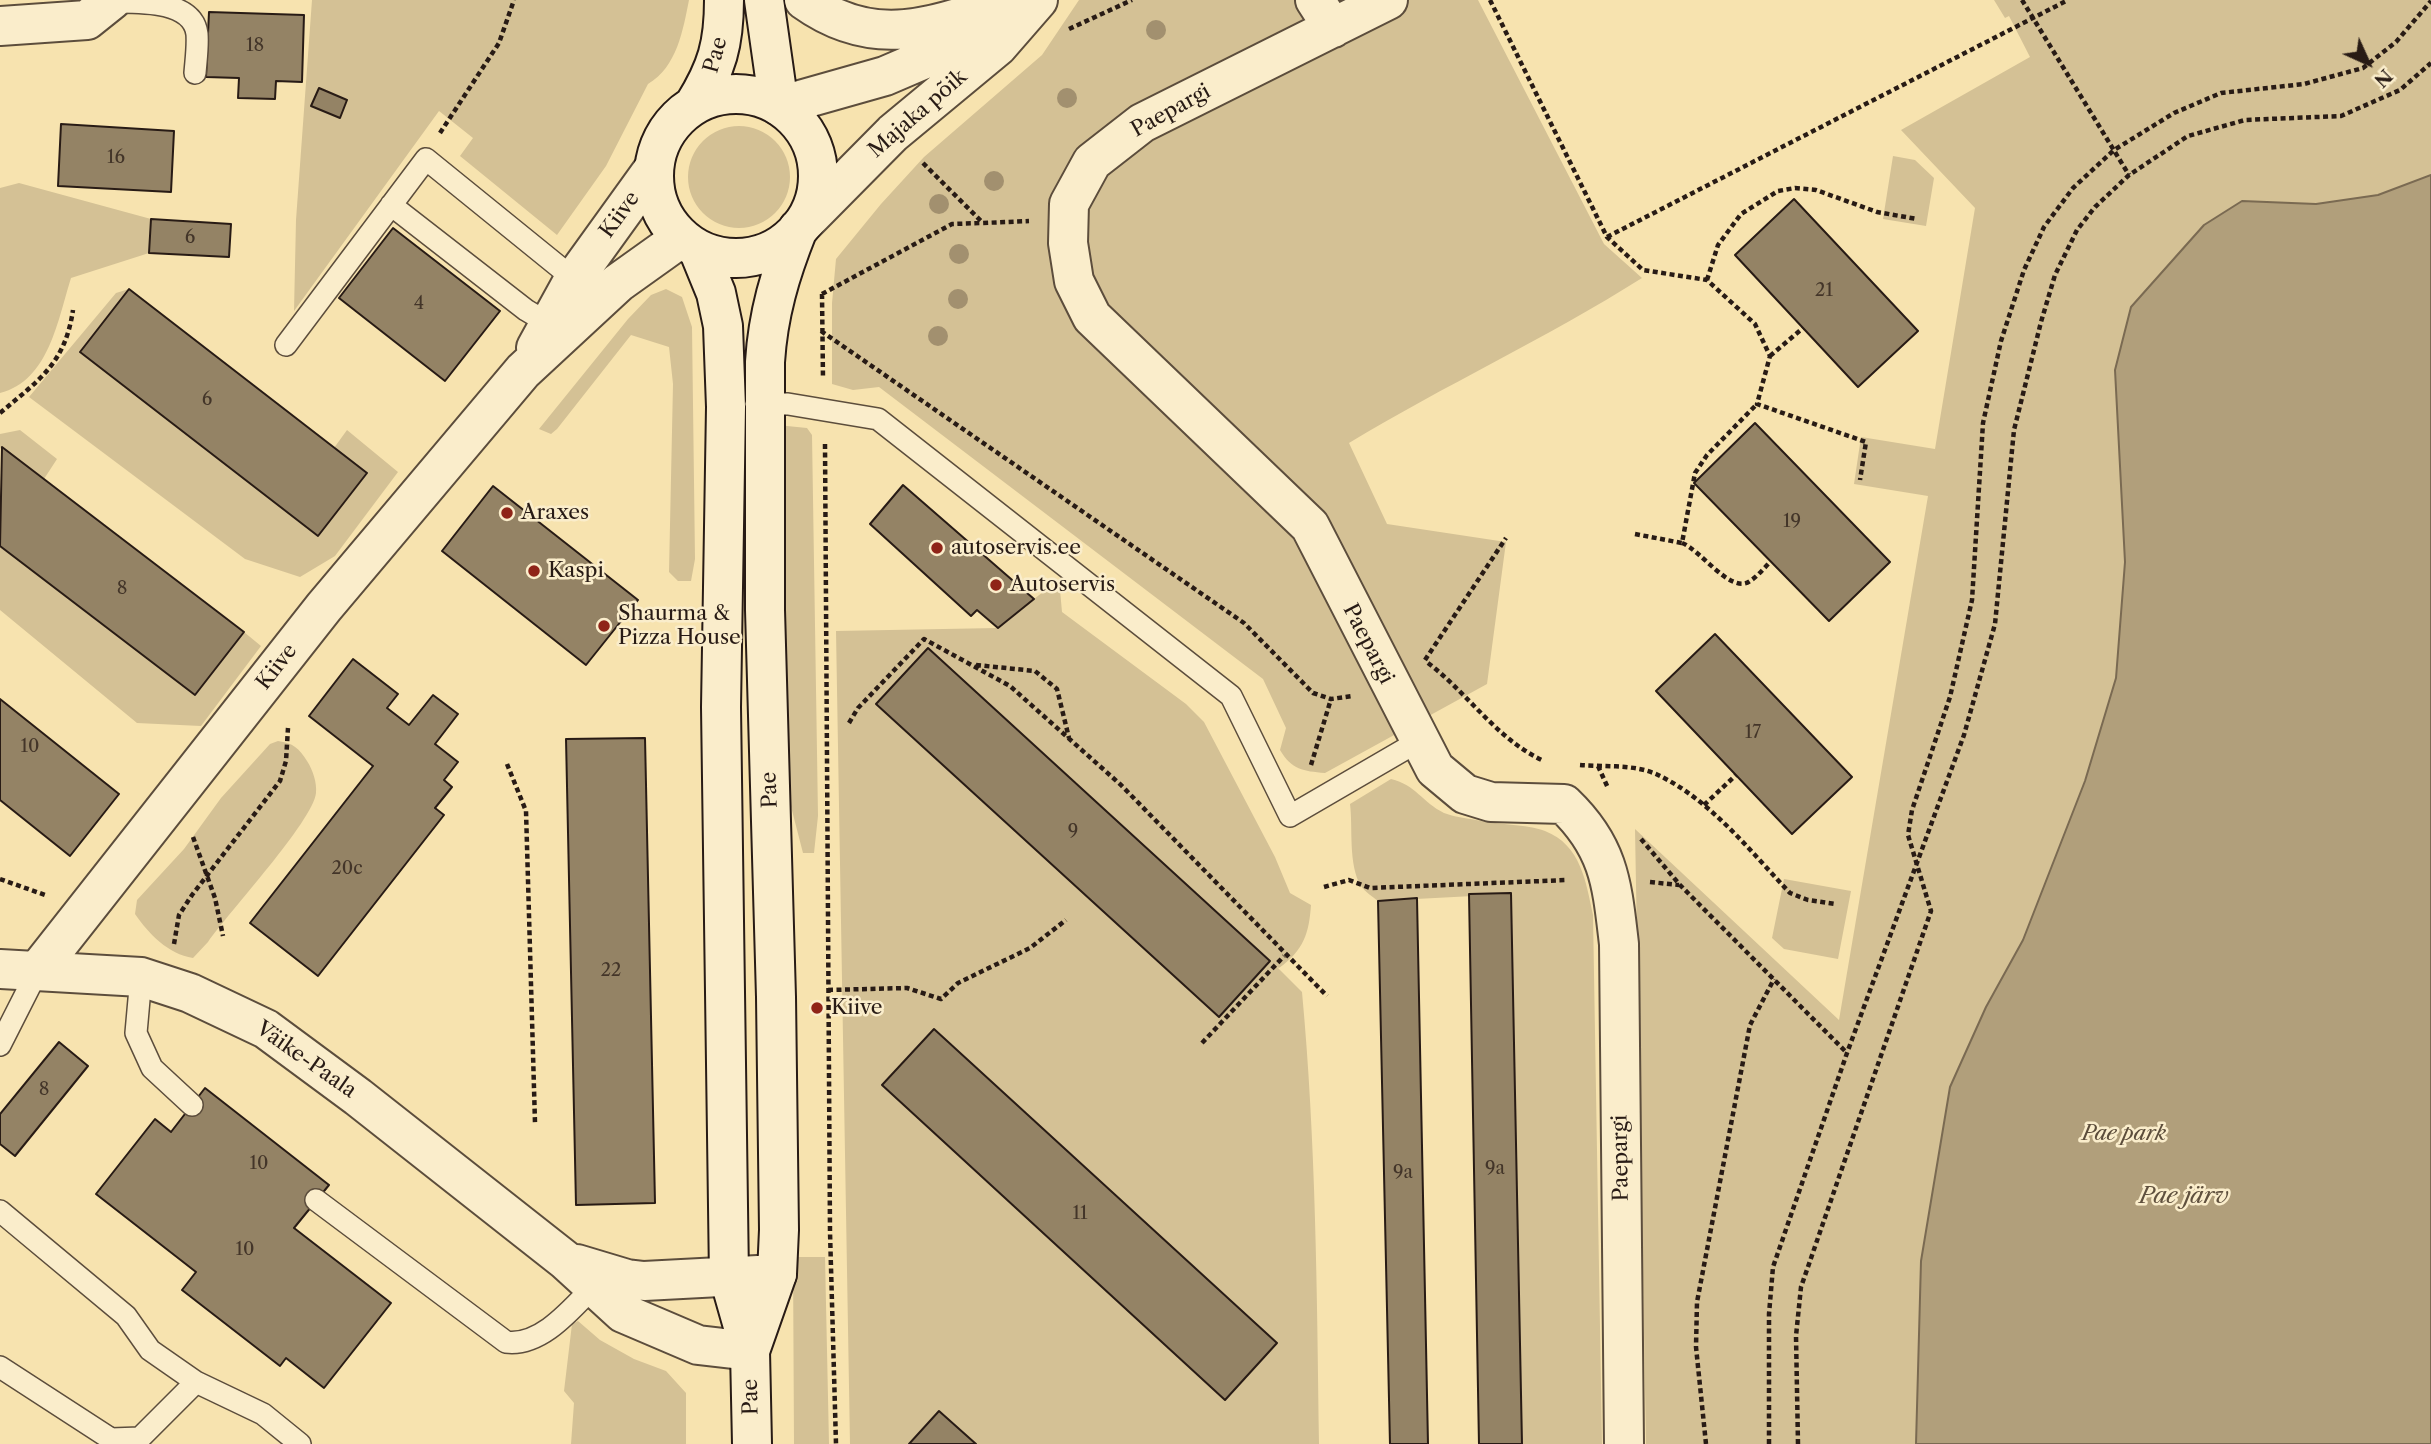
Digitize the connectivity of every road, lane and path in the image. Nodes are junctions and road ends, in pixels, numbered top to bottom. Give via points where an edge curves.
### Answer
1 (514, 0) edge
2 (724, 0) edge
3 (764, 0) edge
4 (804, 0) edge
5 (1008, 0) edge
6 (1038, 0) edge
7 (1388, 0) edge
8 (1490, 0) edge
9 (2022, 0) edge
10 (2068, 0) edge
11 (112, 1) edge
12 (2431, 1) edge
13 (1324, 14) edge
14 (2031, 18) junction
15 (0, 26) edge
16 (2431, 63) edge
17 (195, 73) dead end
18 (694, 105) junction
19 (779, 106) junction
20 (2114, 150) junction
21 (426, 159) junction
22 (922, 161) dead end
23 (654, 169) junction
24 (2129, 175) junction
25 (391, 205) junction
26 (1917, 219) dead end
27 (1068, 220) junction
28 (983, 223) junction
29 (798, 229) junction
30 (1607, 237) junction
31 (689, 243) junction
32 (574, 279) junction
33 (1707, 280) junction
34 (823, 285) dead end
35 (822, 294) junction
36 (73, 310) dead end
37 (548, 323) junction
38 (1803, 328) dead end
39 (821, 331) junction
40 (286, 345) dead end
41 (1770, 356) junction
42 (523, 371) junction
43 (764, 403) junction
44 (1757, 404) junction
45 (726, 407) junction
46 (825, 410) junction
47 (0, 413) edge
48 (1860, 480) dead end
49 (1635, 534) dead end
50 (1506, 538) dead end
51 (1682, 543) junction
52 (1771, 561) dead end
53 (1425, 660) junction
54 (972, 665) junction
55 (1384, 676) junction
56 (1331, 699) junction
57 (849, 723) dead end
58 (288, 728) dead end
59 (1069, 738) junction
60 (1419, 741) junction
61 (1555, 762) dead end
62 (507, 764) dead end
63 (1568, 764) dead end
64 (1598, 766) junction
65 (1736, 775) dead end
66 (1613, 797) dead end
67 (171, 801) junction
68 (1704, 805) junction
69 (1298, 812) junction
70 (1639, 836) dead end
71 (1917, 864) junction
72 (207, 874) junction
73 (1611, 880) junction
74 (1680, 885) junction
75 (1324, 887) dead end
76 (1836, 904) dead end
77 (1066, 920) dead end
78 (223, 936) dead end
79 (1284, 956) junction
80 (0, 969) edge
81 (38, 970) junction
82 (1774, 979) junction
83 (153, 980) junction
84 (828, 990) junction
85 (1327, 996) dead end
86 (1202, 1043) dead end
87 (0, 1045) edge
88 (1847, 1053) junction
89 (192, 1105) dead end
90 (535, 1124) dead end
91 (316, 1200) dead end
92 (0, 1210) edge
93 (778, 1274) junction
94 (729, 1277) junction
95 (599, 1280) junction
96 (750, 1351) junction
97 (0, 1367) edge
98 (196, 1382) junction
99 (837, 1443) edge
100 (300, 1444) edge
101 (752, 1444) edge
102 (1624, 1444) edge
103 (1706, 1444) edge
104 (1769, 1444) edge
105 (1798, 1444) edge

1 - 21 path via 499,43
2 - 18 street, Pae via 719,56
3 - 19 street
4 - 5 street via 830,18 887,32 938,25
5 - 19 street, Majaka põik via 948,49 885,76
6 - 29 street, Majaka põik via 998,46 893,133
7 - 13 street, Paepargi
8 - 30 path
9 - 14 path
10 - 14 path
11 - 15 street via 87,20
11 - 17 lane via 172,5 189,15 197,31
12 - 20 path via 2396,42 2363,68 2304,84 2221,93 2174,113
13 - 27 street, Paepargi via 1142,123 1092,162 1069,204
14 - 20 path
14 - 30 path
16 - 24 path via 2400,90 2341,116 2245,120 2188,136
18 - 19 street via 731,94
18 - 23 street via 667,132
19 - 29 street via 804,130 817,163 815,198
20 - 24 path
20 - 71 path via 2073,188 2044,227 2024,270 2001,341 1983,423 1972,600 1950,697 1912,810 1908,835
21 - 25 lane
21 - 32 lane
22 - 28 path
23 - 31 street via 659,207
23 - 32 street, Kiive
24 - 71 path via 2077,230 2055,275 2014,430 1995,624 1964,736
25 - 37 lane
25 - 40 lane
26 - 33 path via 1877,212 1816,190 1778,191 1741,214 1717,245
27 - 28 path
27 - 55 street, Paepargi via 1074,281 1092,317 1310,526
28 - 35 path via 952,224
29 - 31 street via 775,248 749,257 712,255
29 - 43 street, Pae via 775,288 767,326
30 - 33 path via 1643,270
31 - 42 street, Kiive via 618,283
31 - 45 street, Pae via 716,293 723,326
32 - 37 street, Kiive
33 - 41 path via 1755,324
34 - 35 path
35 - 39 path
36 - 47 path via 69,338 46,374
37 - 42 street, Kiive
38 - 41 path
39 - 46 path
39 - 56 path via 1244,623 1313,694
41 - 44 path
42 - 67 street, Kiive via 324,607
43 - 45 lane
43 - 46 lane
43 - 93 street, Pae
44 - 48 path via 1866,442
44 - 51 path via 1695,473
45 - 94 street, Pae via 721,707
46 - 69 lane via 878,419 1231,695 1290,816
46 - 84 path
49 - 51 path
50 - 53 path
51 - 52 path via 1694,547 1737,584 1748,583
53 - 55 path
53 - 61 path via 1517,745
54 - 57 path via 924,639
54 - 59 path via 1010,686
54 - 59 path via 1035,671 1057,689
55 - 56 path via 1349,697
55 - 60 street, Paepargi
56 - 69 path
58 - 72 path via 280,781
59 - 79 path via 1121,785
60 - 69 lane
60 - 73 street, Paepargi via 1435,769 1465,794 1491,802 1564,804 1585,824
62 - 90 path via 526,811
63 - 64 path
64 - 66 path
64 - 68 path via 1655,774
65 - 68 path
67 - 72 path via 193,837
67 - 81 street, Kiive
68 - 76 path via 1790,893
70 - 74 path
71 - 88 path
71 - 105 path via 1931,911 1801,1287 1796,1336
72 - 78 path
72 - 83 path via 179,915
73 - 74 path
73 - 75 path via 1370,888 1349,880
73 - 102 street, Paepargi via 1619,944
74 - 82 path
77 - 84 path via 1030,948 958,983 941,999 907,988
79 - 85 path
79 - 86 path
80 - 81 street, Väike-Paala
81 - 83 street, Väike-Paala
81 - 87 lane
82 - 88 path
82 - 103 path via 1750,1025 1698,1302 1696,1347
83 - 89 lane via 136,1033 152,1068
83 - 95 street, Väike-Paala via 237,1014 295,1048 565,1260
84 - 99 path
88 - 104 path via 1773,1268
91 - 95 lane via 506,1342 520,1343 547,1330
92 - 98 lane via 126,1316 150,1350
93 - 94 street, Väike-Paala
93 - 96 street, Pae
94 - 95 street, Väike-Paala
94 - 96 street, Pae
95 - 96 street, Väike-Paala via 623,1313 649,1326 698,1345
96 - 101 street, Pae
97 - 98 lane via 111,1439 141,1438
98 - 100 lane via 263,1414

